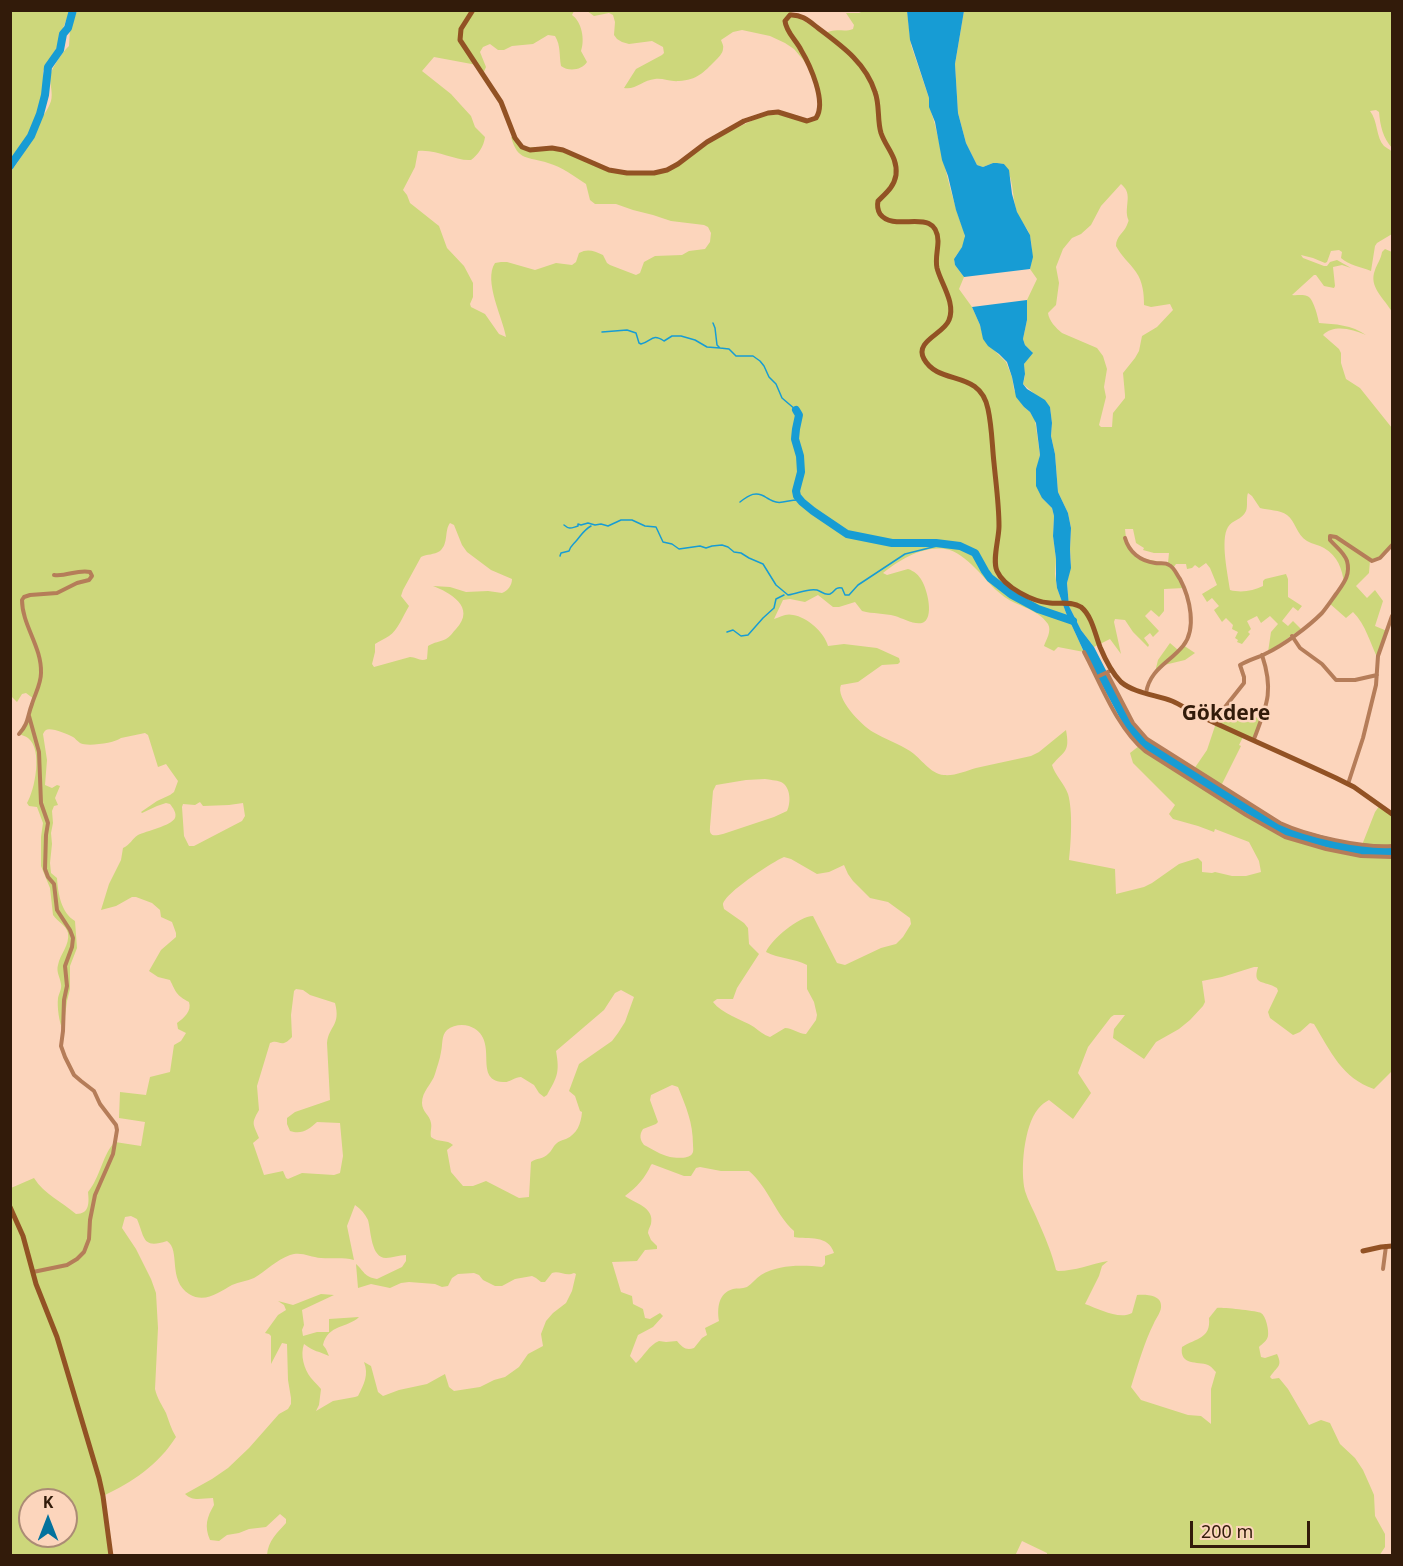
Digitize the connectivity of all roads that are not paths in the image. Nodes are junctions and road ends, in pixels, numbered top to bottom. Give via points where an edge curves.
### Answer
1 (473, 10) edge
2 (1125, 538) dead end
3 (1392, 545) edge
4 (54, 576) dead end
5 (1392, 615) edge
6 (1292, 636) junction
7 (1084, 652) dead end
8 (1262, 655) junction
9 (1108, 672) junction
10 (1378, 675) junction
11 (1098, 677) junction
12 (1146, 693) junction
13 (29, 716) junction
14 (1216, 723) junction
15 (19, 734) dead end
16 (1254, 739) junction
17 (1348, 784) junction
18 (1392, 814) edge
19 (1322, 838) junction
20 (1320, 846) junction
21 (1392, 846) edge
22 (1392, 857) edge
23 (10, 1207) edge
24 (1389, 1246) edge
25 (1363, 1251) dead end
26 (1383, 1269) dead end
27 (33, 1272) junction
28 (111, 1556) edge

1 - 9 street via 460,32 460,40 501,102 518,144 526,149 563,150 616,172 667,170 707,142 768,112 807,121 816,118 820,111 819,96 807,60 786,28 790,15 801,16 849,51 872,84 881,135 896,162 895,179 878,201 877,209 882,217 892,221 926,222 937,234 937,269 950,315 946,325 924,345 924,358 941,372 974,385 986,402 999,515 995,560 998,573 1013,588 1032,598 1082,608
2 - 12 street via 1137,556 1172,567 1182,582 1191,614 1187,639 1151,678
3 - 6 street via 1372,561 1330,536 1346,558 1347,579 1322,613
4 - 13 street via 83,571 92,576 57,593 30,595 21,600 41,666
5 - 10 street via 1378,656
6 - 8 street
6 - 10 street via 1336,680
7 - 11 street
8 - 14 street via 1240,664 1244,685
8 - 16 street via 1269,691
9 - 11 street
9 - 12 street
9 - 19 street via 1133,723 1147,739 1280,823
10 - 17 street
11 - 20 street via 1124,728 1145,751 1275,833
12 - 14 street
13 - 15 street
13 - 27 street via 40,759 41,803 48,823 45,869 54,884 57,910 73,938 65,966 62,1046 74,1075 92,1088 117,1130 113,1154 95,1195 84,1252 67,1265
14 - 16 street
16 - 17 street
17 - 18 street
19 - 20 street
19 - 21 street
20 - 22 street via 1360,856
23 - 27 street
24 - 25 street
24 - 26 street
27 - 28 street via 99,1478

